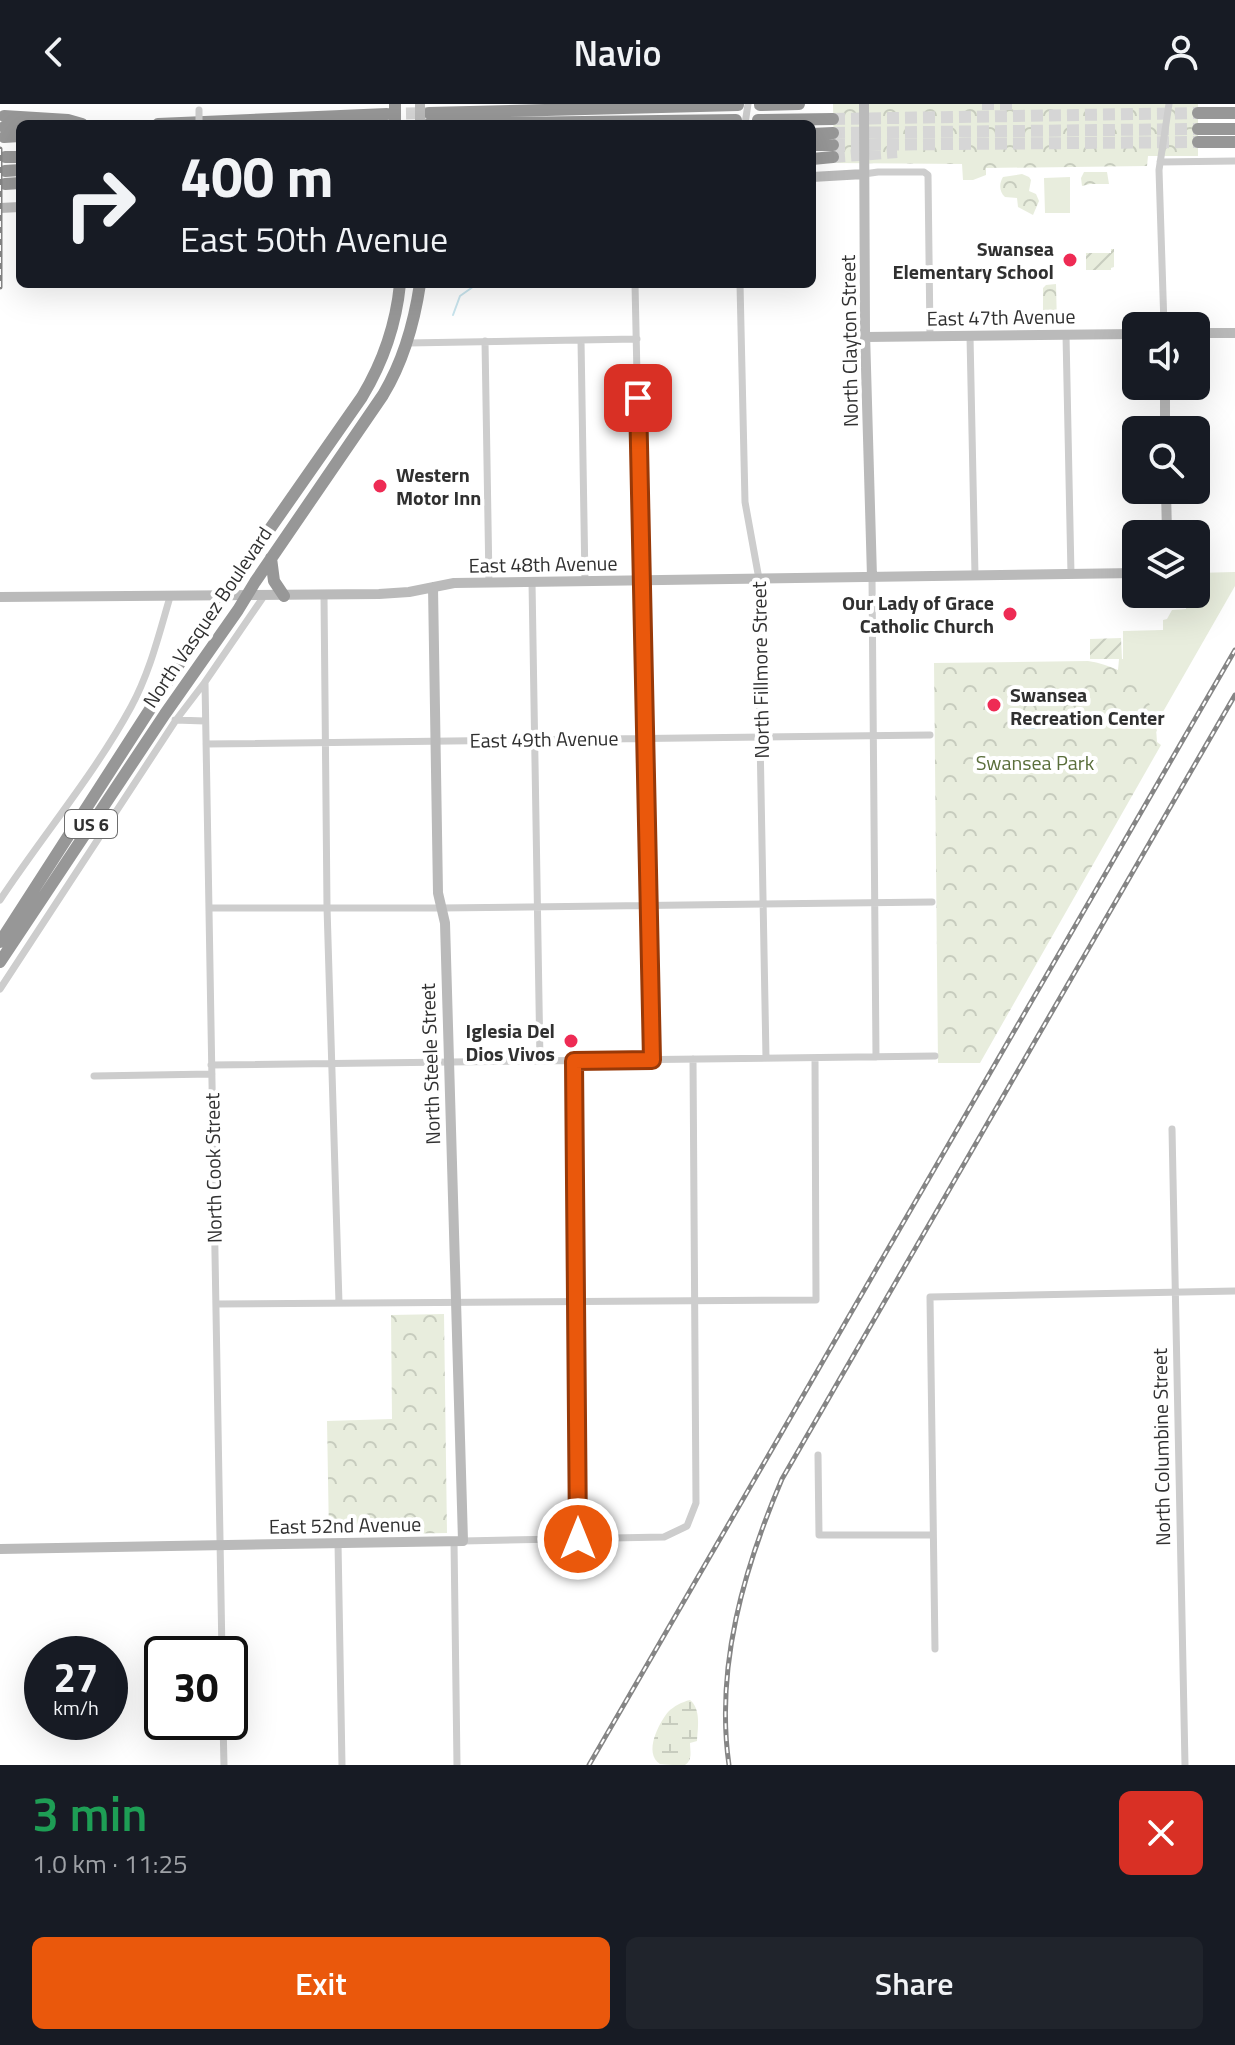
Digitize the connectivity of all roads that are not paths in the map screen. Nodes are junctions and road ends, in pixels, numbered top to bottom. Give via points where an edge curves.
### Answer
1 (799, 104) edge
2 (864, 104) edge
3 (1169, 104) edge
4 (743, 105) edge
5 (760, 105) edge
6 (1198, 113) tunnel mouth
7 (1235, 113) edge
8 (393, 114) tunnel mouth
9 (426, 114) edge
10 (833, 119) tunnel mouth
11 (252, 120) edge
12 (700, 120) edge
13 (790, 120) edge
14 (16, 125) edge
15 (4, 126) junction
16 (16, 127) edge
17 (1235, 129) edge
18 (16, 134) edge
19 (816, 136) edge
20 (1235, 142) edge
21 (816, 145) edge
22 (833, 145) junction
23 (816, 156) edge
24 (5, 157) dead end
25 (16, 157) edge
26 (1160, 159) junction
27 (1235, 161) edge
28 (16, 172) edge
29 (864, 174) junction
30 (816, 177) edge
31 (16, 181) edge
32 (399, 288) edge
33 (419, 288) edge
34 (635, 288) edge
35 (740, 288) edge
36 (1164, 312) edge
37 (1210, 333) edge
38 (1235, 333) edge
39 (1122, 334) edge
40 (1066, 335) junction
41 (930, 336) junction
42 (970, 336) junction
43 (866, 337) junction
44 (637, 339) junction
45 (581, 340) junction
46 (485, 341) junction
47 (408, 343) junction
48 (271, 558) junction
49 (1122, 573) edge
50 (1071, 574) junction
51 (975, 575) junction
52 (872, 577) junction
53 (759, 579) junction
54 (641, 580) junction
55 (585, 581) junction
56 (489, 582) junction
57 (532, 582) junction
58 (433, 587) junction
59 (324, 595) junction
60 (223, 596) junction
61 (246, 596) junction
62 (264, 596) junction
63 (284, 596) junction
64 (0, 597) edge
65 (170, 597) junction
66 (205, 682) junction
67 (171, 717) junction
68 (205, 721) junction
69 (874, 735) junction
70 (930, 735) dead end
71 (760, 737) junction
72 (645, 738) junction
73 (535, 739) junction
74 (436, 740) junction
75 (326, 741) junction
76 (206, 744) junction
77 (0, 900) edge
78 (875, 902) junction
79 (932, 902) dead end
80 (763, 903) junction
81 (649, 904) junction
82 (538, 905) junction
83 (327, 907) junction
84 (209, 908) junction
85 (441, 908) junction
86 (0, 942) edge
87 (0, 962) edge
88 (0, 989) edge
89 (935, 1056) dead end
90 (876, 1057) junction
91 (766, 1058) junction
92 (815, 1058) junction
93 (693, 1059) junction
94 (652, 1060) junction
95 (540, 1061) junction
96 (574, 1061) junction
97 (448, 1062) junction
98 (333, 1064) junction
99 (212, 1069) junction
100 (94, 1076) dead end
101 (1172, 1129) dead end
102 (1235, 1291) edge
103 (1175, 1292) junction
104 (694, 1300) junction
105 (576, 1301) junction
106 (455, 1302) junction
107 (339, 1303) junction
108 (216, 1304) junction
109 (818, 1455) dead end
110 (933, 1535) junction
111 (578, 1539) junction
112 (459, 1541) junction
113 (338, 1543) junction
114 (220, 1545) junction
115 (0, 1549) edge
116 (222, 1636) edge
117 (935, 1649) dead end
118 (223, 1740) edge
119 (224, 1765) edge
120 (342, 1765) edge
121 (457, 1765) edge
122 (1185, 1765) edge

1 - 5 highway
2 - 29 street, North Clayton Street
3 - 26 street
4 - 9 highway
6 - 7 highway
8 - 11 highway
9 - 12 highway
10 - 13 highway
14 - 15 highway
15 - 16 highway
15 - 18 highway
17 - 20 highway via 1198,136
19 - 22 highway
21 - 22 highway
22 - 23 highway
24 - 25 highway
26 - 27 street
26 - 36 street
28 - 31 highway via 5,177
29 - 30 street
29 - 41 street via 928,175
29 - 43 street, North Clayton Street
32 - 60 highway, North Vasquez Boulevard / US 6 via 391,332 369,385
33 - 47 highway, North Vasquez Boulevard / US 6
34 - 44 street
35 - 53 street, North Fillmore Street via 745,502
37 - 38 street
39 - 40 street, East 47th Avenue
40 - 42 street, East 47th Avenue
40 - 50 street
41 - 42 street, East 47th Avenue
41 - 43 street, East 47th Avenue
42 - 51 street
43 - 52 street, North Clayton Street
44 - 45 street
44 - 54 street
45 - 46 street
45 - 55 street
46 - 47 street
46 - 56 street
47 - 48 highway, North Vasquez Boulevard / US 6 via 383,395
48 - 61 highway, North Vasquez Boulevard / US 6
48 - 63 highway via 274,581
49 - 50 street, East 48th Avenue
50 - 51 street, East 48th Avenue
51 - 52 street, East 48th Avenue
52 - 53 street, East 48th Avenue
52 - 69 street
53 - 54 street, East 48th Avenue
53 - 71 street, North Fillmore Street
54 - 55 street, East 48th Avenue
54 - 72 street
55 - 57 street, East 48th Avenue
56 - 57 street, East 48th Avenue
56 - 58 street, East 48th Avenue
57 - 73 street
58 - 59 street, East 48th Avenue
58 - 74 street, North Steele Street
59 - 63 street, East 48th Avenue
59 - 75 street
60 - 61 street, East 48th Avenue
60 - 65 street, East 48th Avenue
60 - 86 highway, North Vasquez Boulevard / US 6
61 - 62 street, East 48th Avenue
61 - 67 highway, North Vasquez Boulevard / US 6
62 - 63 street, East 48th Avenue
62 - 66 street
64 - 65 street, East 48th Avenue
65 - 77 street via 132,706
66 - 67 street
66 - 68 street, North Cook Street
67 - 68 street
67 - 87 highway, North Vasquez Boulevard / US 6
67 - 88 street
68 - 76 street, North Cook Street
69 - 70 street, East 49th Avenue
69 - 71 street, East 49th Avenue
69 - 78 street
71 - 72 street, East 49th Avenue
71 - 80 street, North Fillmore Street
72 - 73 street, East 49th Avenue
72 - 81 street
73 - 74 street, East 49th Avenue
73 - 82 street
74 - 75 street, East 49th Avenue
74 - 85 street, North Steele Street
75 - 76 street, East 49th Avenue
75 - 83 street
76 - 84 street, North Cook Street
78 - 79 street
78 - 80 street
78 - 90 street
80 - 81 street
80 - 91 street, North Fillmore Street
81 - 82 street
81 - 94 street
82 - 85 street
82 - 95 street
83 - 84 street
83 - 85 street
83 - 98 street
84 - 99 street, North Cook Street
85 - 97 street, North Steele Street
89 - 90 street
90 - 92 street
91 - 92 street
91 - 93 street
92 - 104 street via 816,1300
93 - 94 street
93 - 104 street
94 - 96 street
95 - 96 street
95 - 97 street
96 - 105 street
97 - 98 street
97 - 106 street, North Steele Street
98 - 99 street
98 - 107 street
99 - 100 street
99 - 108 street, North Cook Street
101 - 103 street, North Columbine Street
102 - 103 street
103 - 110 street via 930,1297
103 - 122 street, North Columbine Street
104 - 105 street
104 - 111 street, East 52nd Avenue via 696,1503 687,1526 664,1537
105 - 106 street
105 - 111 street
106 - 107 street
106 - 112 street, North Steele Street
107 - 108 street
108 - 114 street, North Cook Street
109 - 110 street via 819,1535
110 - 117 street
111 - 112 street, East 52nd Avenue
112 - 113 street, East 52nd Avenue
112 - 121 street, North Steele Street
113 - 114 street, East 52nd Avenue
113 - 120 street
114 - 115 street, East 52nd Avenue
114 - 116 street, North Cook Street
118 - 119 street

